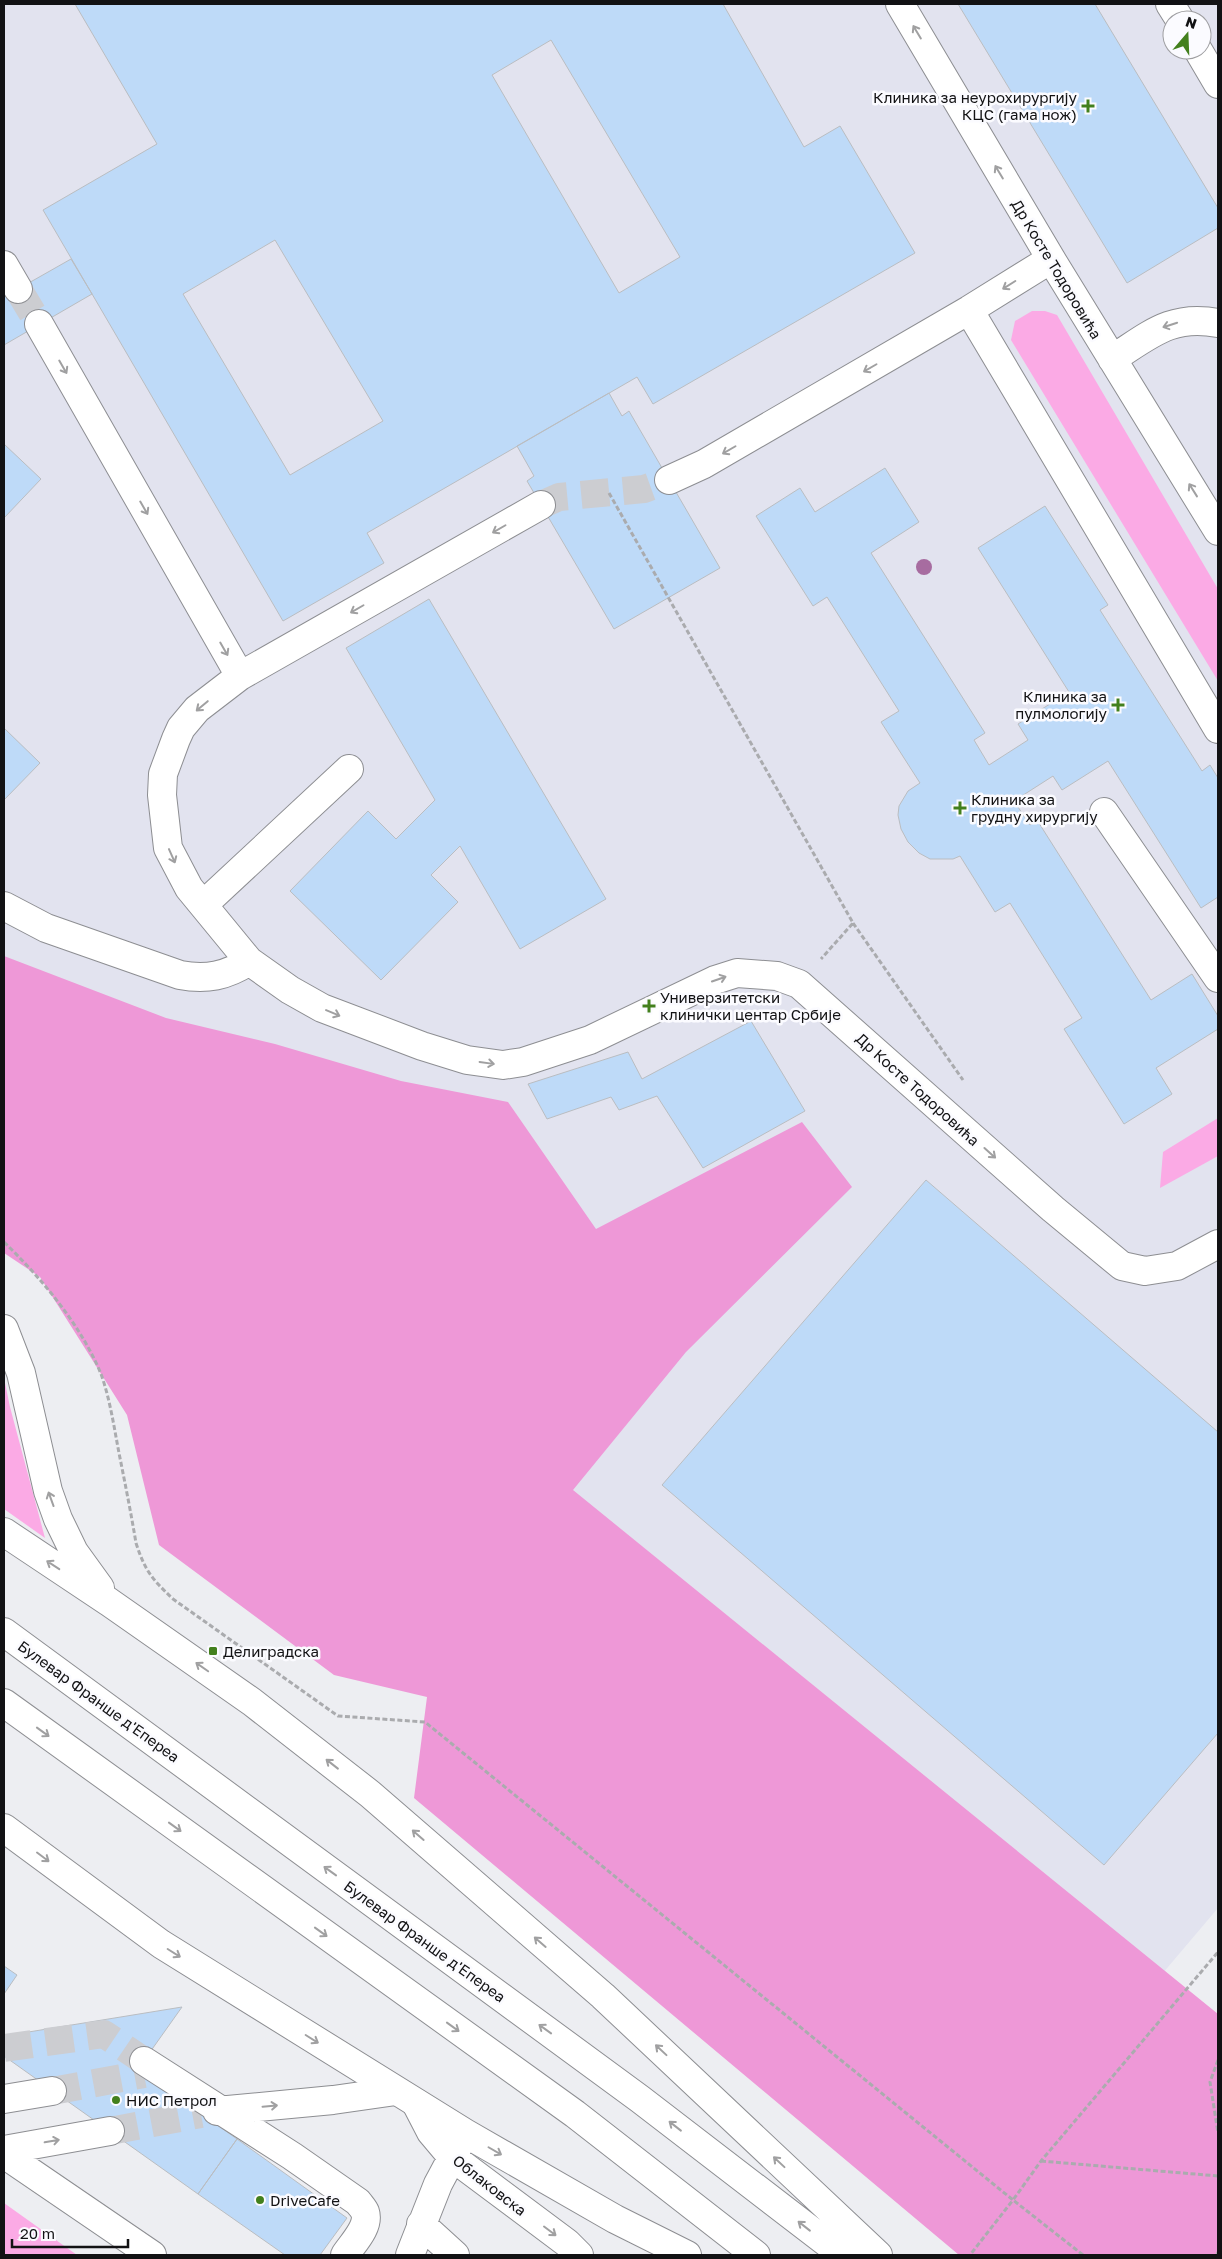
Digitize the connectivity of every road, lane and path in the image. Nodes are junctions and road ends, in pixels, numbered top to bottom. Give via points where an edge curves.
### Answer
1 (900, 4) edge
2 (1204, 60) edge
3 (1218, 84) edge
4 (1051, 259) junction
5 (4, 265) edge
6 (18, 289) tunnel mouth
7 (969, 310) junction
8 (1218, 323) edge
9 (39, 324) tunnel mouth
10 (1112, 359) junction
11 (669, 480) tunnel mouth
12 (609, 492) dead end
13 (541, 505) tunnel mouth
14 (1218, 532) edge
15 (240, 676) junction
16 (1218, 729) edge
17 (349, 769) dead end
18 (1104, 812) dead end
19 (202, 905) junction
20 (4, 906) edge
21 (852, 923) junction
22 (249, 961) junction
23 (1218, 978) edge
24 (799, 984) junction
25 (967, 1086) dead end
26 (4, 1242) edge
27 (1218, 1244) edge
28 (4, 1329) edge
29 (4, 1532) edge
30 (109, 1602) junction
31 (4, 1632) edge
32 (4, 1704) edge
33 (4, 1828) edge
34 (1218, 1952) edge
35 (1218, 2060) edge
36 (150, 2069) tunnel mouth
37 (52, 2091) tunnel mouth
38 (406, 2097) junction
39 (4, 2099) edge
40 (211, 2112) junction
41 (110, 2131) tunnel mouth
42 (465, 2133) junction
43 (1218, 2133) edge
44 (4, 2150) edge
45 (4, 2154) edge
46 (452, 2157) junction
47 (1041, 2161) junction
48 (1218, 2176) edge
49 (1013, 2200) junction
50 (421, 2224) junction
51 (152, 2255) edge
52 (344, 2255) edge
53 (410, 2255) edge
54 (455, 2255) edge
55 (580, 2255) edge
56 (687, 2255) edge
57 (756, 2255) edge
58 (843, 2255) edge
59 (878, 2255) edge
60 (970, 2255) edge
61 (1083, 2255) edge

4 -> 1 main road, Др Косте Тодоровића
2 - 3 main road
4 -> 7 main road
4 - 10 main road, Др Косте Тодоровића
5 - 6 main road
7 -> 11 main road via 704,464
7 - 16 main road
8 -> 10 main road via 1186,320 1165,326
9 -> 15 main road
14 -> 10 main road, Др Косте Тодоровића
12 - 21 path
13 -> 15 main road, Др Косте Тодоровића
15 -> 19 main road, Др Косте Тодоровића via 197,709 181,728 164,774 162,795 168,848 179,872
17 - 19 main road
18 - 23 main road
19 - 22 main road, Др Косте Тодоровића
20 - 22 main road via 46,928 180,975 215,976 234,971
21 - 24 path
21 - 25 path
22 -> 24 main road, Др Косте Тодоровића via 290,990 340,1016 467,1060 503,1065 523,1062 590,1040 715,980 737,973 777,976
24 -> 27 main road, Др Косте Тодоровића via 1122,1266 1145,1271 1178,1266
26 - 49 path via 37,1277 70,1320 95,1361 114,1422 136,1543 151,1578 165,1592 338,1716 425,1722
30 -> 28 main road via 74,1552 58,1519 48,1491 21,1373
30 -> 29 main road
59 -> 30 main road via 603,1996 370,1794 252,1702
58 -> 31 main road, Булевар Франше д'Епереа via 632,2093
32 -> 57 main road via 575,2114
33 -> 38 main road via 161,1944
34 - 47 path
35 - 43 path via 1210,2082
36 - 40 main road
37 - 39 main road
40 -> 38 main road via 333,2100
38 - 42 main road
38 - 46 main road, Облаковска
40 - 52 main road via 292,2156 358,2202 366,2219
44 -> 41 main road
42 - 46 main road
42 -> 56 main road via 615,2219
45 - 51 main road
46 - 50 main road
46 -> 55 main road, Облаковска
47 - 48 path
47 - 49 path
49 - 60 path
49 - 61 path
50 - 53 main road
50 - 54 main road

